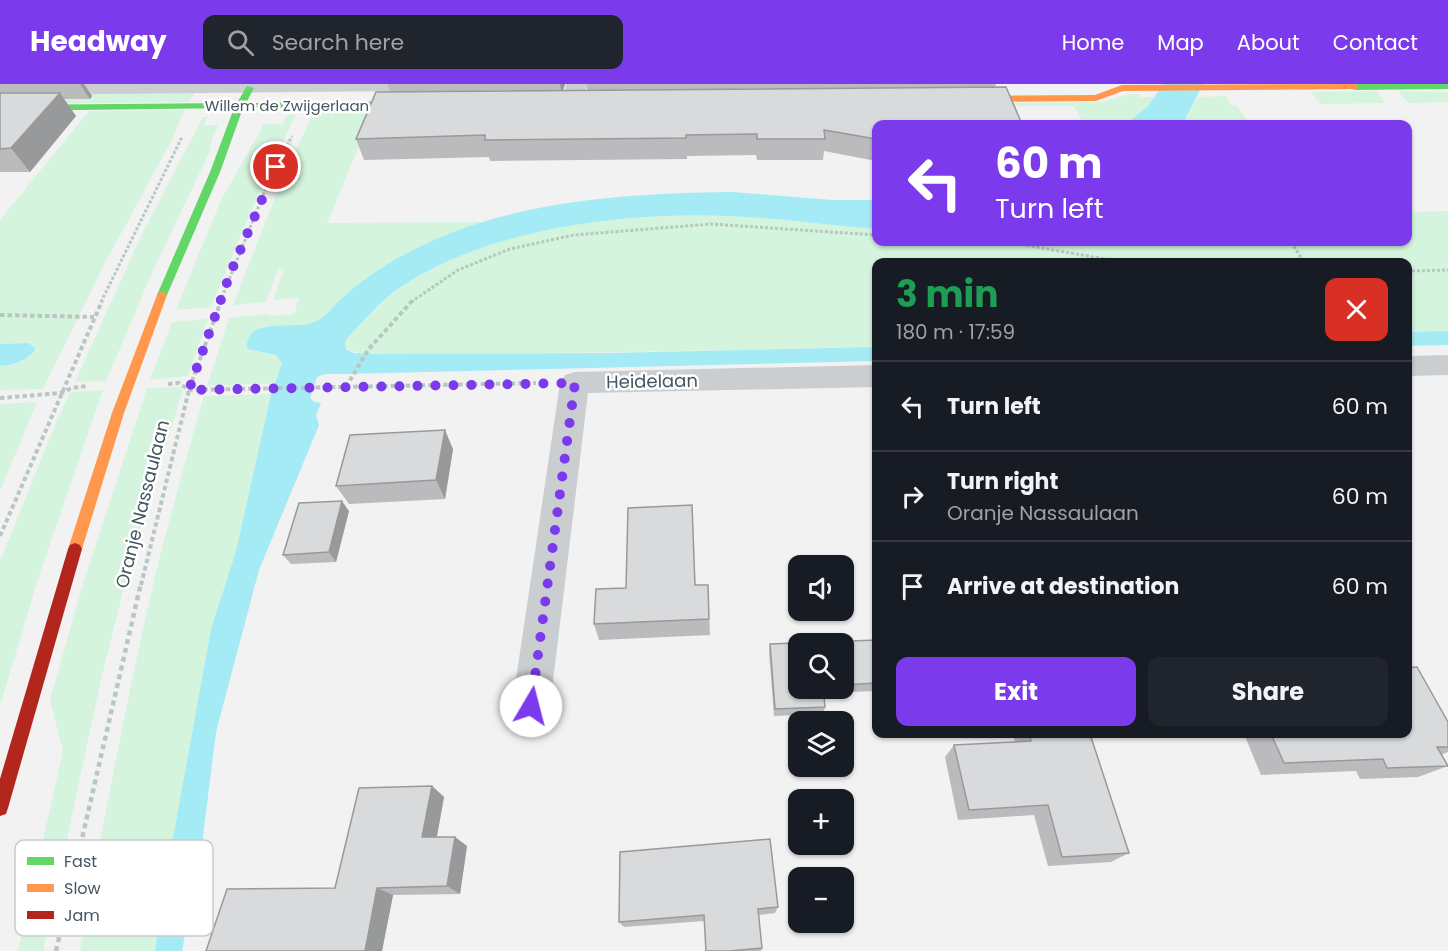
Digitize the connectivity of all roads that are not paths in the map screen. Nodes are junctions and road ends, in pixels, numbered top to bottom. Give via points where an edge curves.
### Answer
1 (498, 84) edge
2 (252, 85) edge
3 (275, 85) edge
4 (363, 85) edge
5 (174, 86) edge
6 (1124, 86) edge
7 (1448, 86) edge
8 (0, 89) edge
9 (952, 99) edge
10 (263, 104) junction
11 (435, 104) edge
12 (237, 105) junction
13 (0, 108) edge
14 (219, 166) junction
15 (1448, 365) edge
16 (1412, 366) edge
17 (872, 376) edge
18 (531, 706) dead end
19 (0, 808) edge

1 - 4 street, Willem de Zwijgerlaan
2 - 3 street, Willem de Zwijgerlaan
2 - 5 street, Willem de Zwijgerlaan
2 - 12 street
3 - 4 street, Willem de Zwijgerlaan
3 - 10 street
5 - 8 street, Willem de Zwijgerlaan
6 - 7 street
6 - 9 street via 1096,98
10 - 11 street, Willem de Zwijgerlaan
10 - 12 street, Willem de Zwijgerlaan
10 - 14 street
12 - 13 street, Willem de Zwijgerlaan
12 - 14 street
14 - 19 street via 180,248 128,385 86,510
15 - 16 street
17 - 18 street, Heidelaan via 575,383

